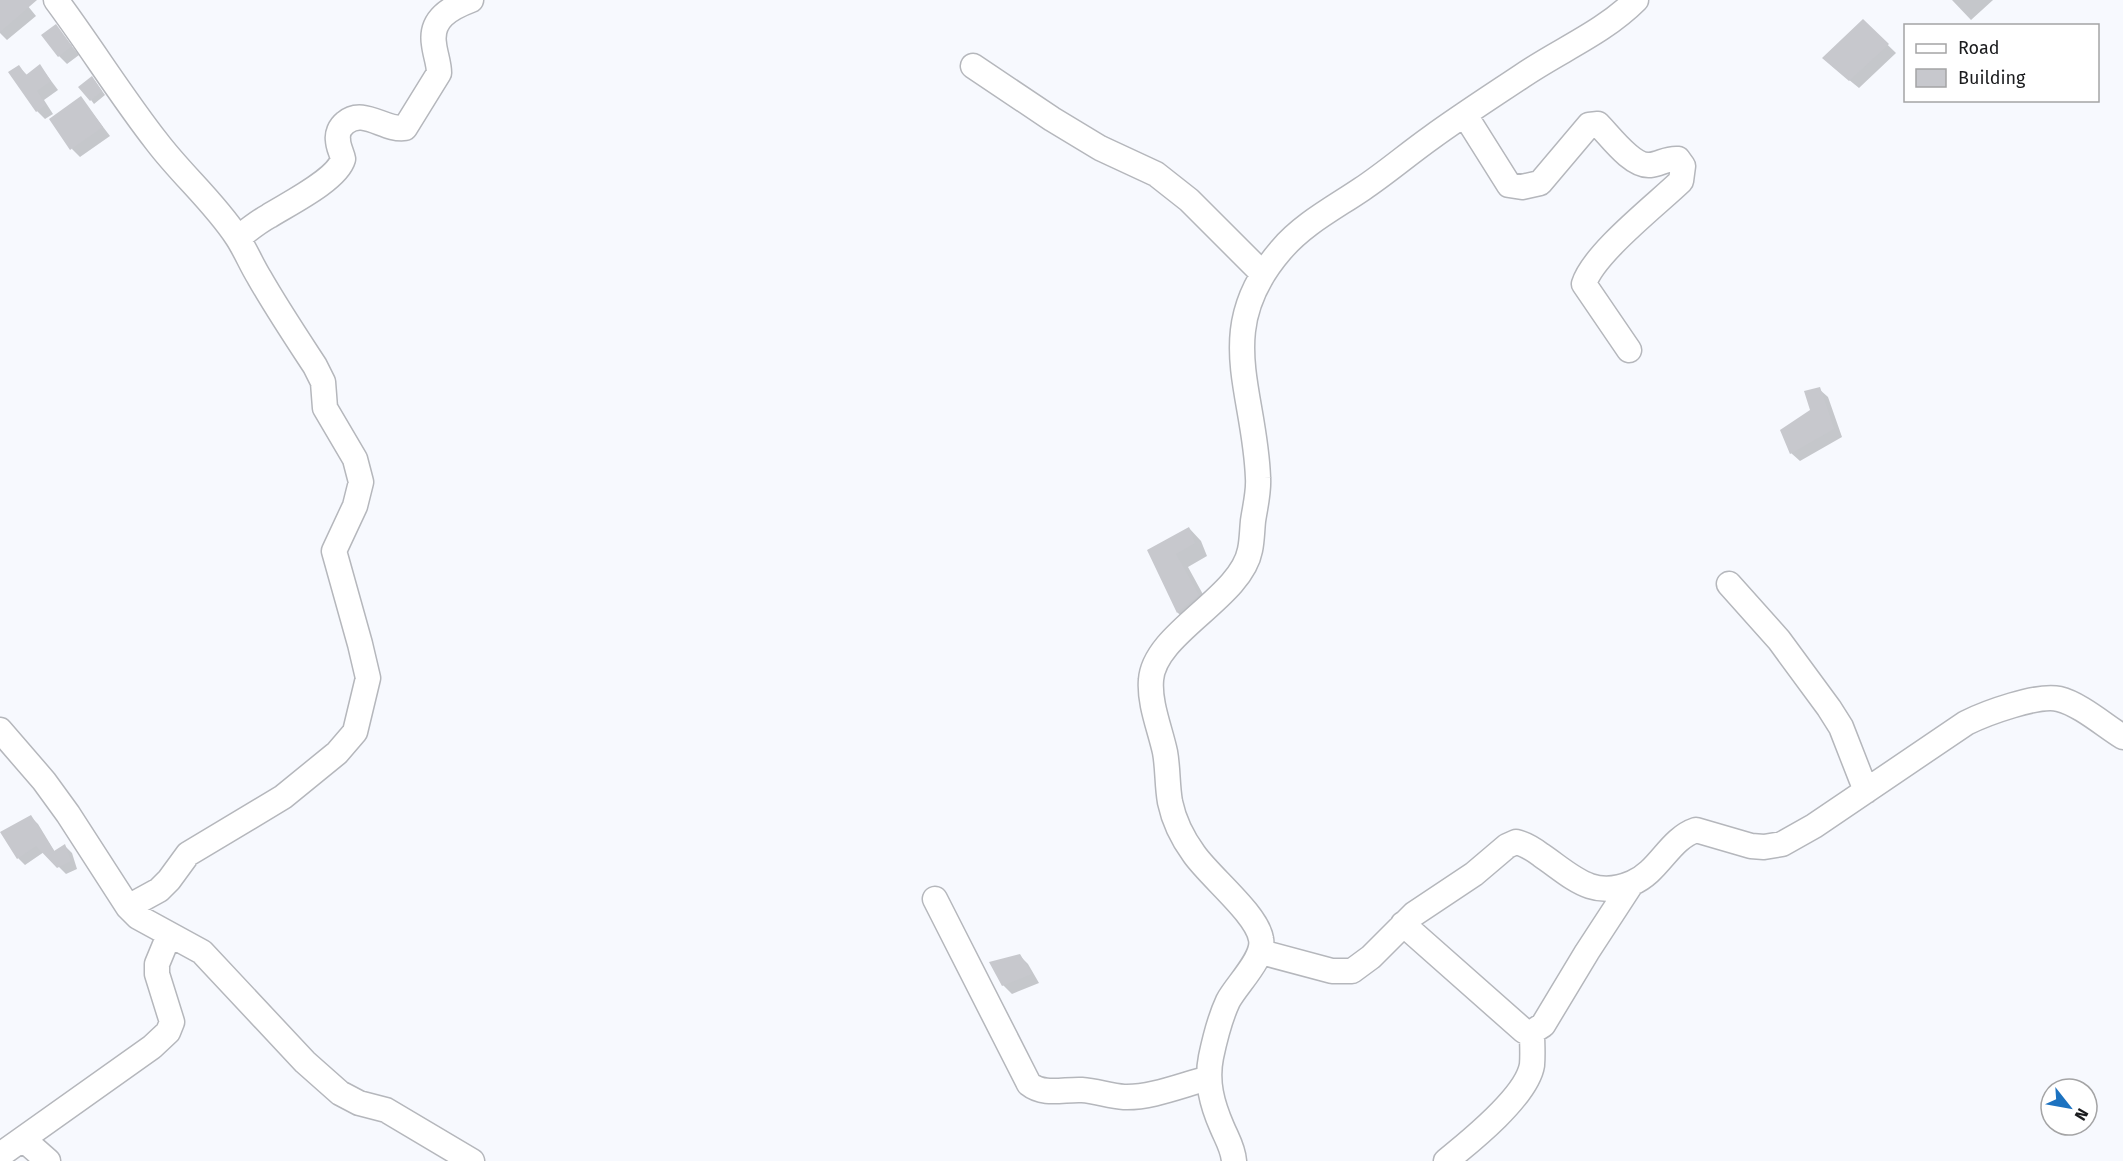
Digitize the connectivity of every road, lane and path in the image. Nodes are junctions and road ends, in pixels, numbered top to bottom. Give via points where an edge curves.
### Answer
1 (56, 0) edge
2 (471, 0) edge
3 (1636, 0) edge
4 (973, 66) dead end
5 (1465, 115) junction
6 (238, 238) junction
7 (1262, 273) junction
8 (1629, 350) dead end
9 (1729, 584) dead end
10 (0, 730) edge
11 (2123, 737) edge
12 (1866, 791) junction
13 (1632, 883) junction
14 (934, 899) dead end
15 (128, 907) junction
16 (1403, 924) junction
17 (169, 935) junction
18 (1261, 952) junction
19 (1532, 1032) junction
20 (1209, 1078) junction
21 (23, 1139) junction
22 (0, 1155) edge
23 (48, 1161) edge
24 (472, 1161) edge
25 (1234, 1161) edge
26 (1446, 1161) edge

1 - 6 street via 148,131
2 - 6 street via 439,18 433,33 439,73 405,128 361,117 347,121 339,132 343,159 336,172
3 - 5 street via 1614,21 1560,51
4 - 7 street via 1100,148 1156,174 1189,200
5 - 7 street via 1300,231
5 - 8 street via 1509,185 1540,183 1589,125 1598,124 1636,163 1649,165 1670,158 1678,159 1683,166 1681,181 1600,257 1584,284
6 - 15 street via 315,366 323,382 325,408 359,470 359,494 334,546 334,555 368,678 355,732 338,753 283,796 188,854 159,890
7 - 18 street via 1247,311 1240,351 1258,481 1249,557 1239,575 1169,644 1151,680 1174,818 1195,855 1258,929
9 - 12 street via 1779,640 1829,708 1841,727
10 - 15 street via 50,789
11 - 12 street via 2063,700 2029,702 1966,723
12 - 13 street via 1782,844 1750,846 1692,831 1648,874
13 - 16 street via 1607,890 1593,888 1516,842
13 - 19 street via 1543,1025
14 - 20 street via 1035,1089 1139,1096
15 - 17 street
16 - 18 street via 1352,971 1332,971
16 - 19 street via 1524,1031
17 - 21 street via 157,964 172,1022 168,1032
17 - 24 street via 202,952 305,1062 340,1093 386,1110
18 - 20 street via 1223,1013
19 - 26 street via 1532,1065 1527,1080 1496,1118
20 - 25 street via 1215,1111
21 - 22 street
21 - 23 street

